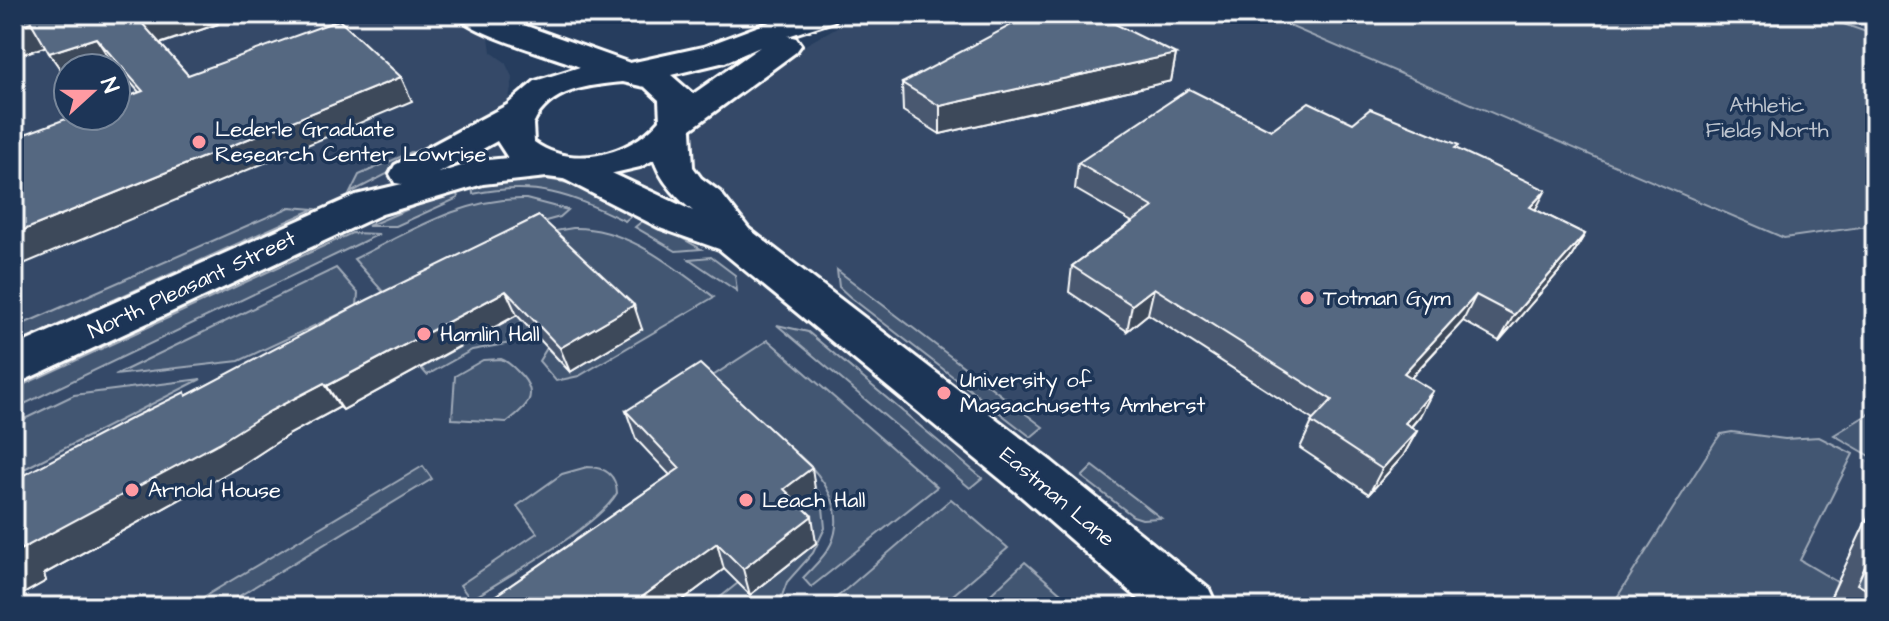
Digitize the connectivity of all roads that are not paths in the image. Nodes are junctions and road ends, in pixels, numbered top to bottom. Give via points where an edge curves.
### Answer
1 (821, 15) edge
2 (480, 20) edge
3 (628, 72) junction
4 (521, 110) junction
5 (676, 126) junction
6 (561, 167) junction
7 (370, 204) junction
8 (734, 239) junction
9 (14, 367) edge
10 (1189, 607) edge

1 - 3 main road via 713,55
1 - 5 main road
2 - 3 main road
2 - 4 main road via 526,75
3 - 4 main road, North Pleasant Street via 561,82
3 - 5 main road, Eastman Lane via 669,87 677,97
4 - 6 main road, Eastman Lane via 513,126 521,151
4 - 7 main road, North Pleasant Street via 409,174
5 - 6 main road, North Pleasant Street via 633,158
5 - 8 main road, Eastman Lane via 674,168
6 - 7 main road, North Pleasant Street via 478,173
6 - 8 main road, Eastman Lane via 674,219
7 - 9 main road, North Pleasant Street
8 - 10 main road, Eastman Lane

